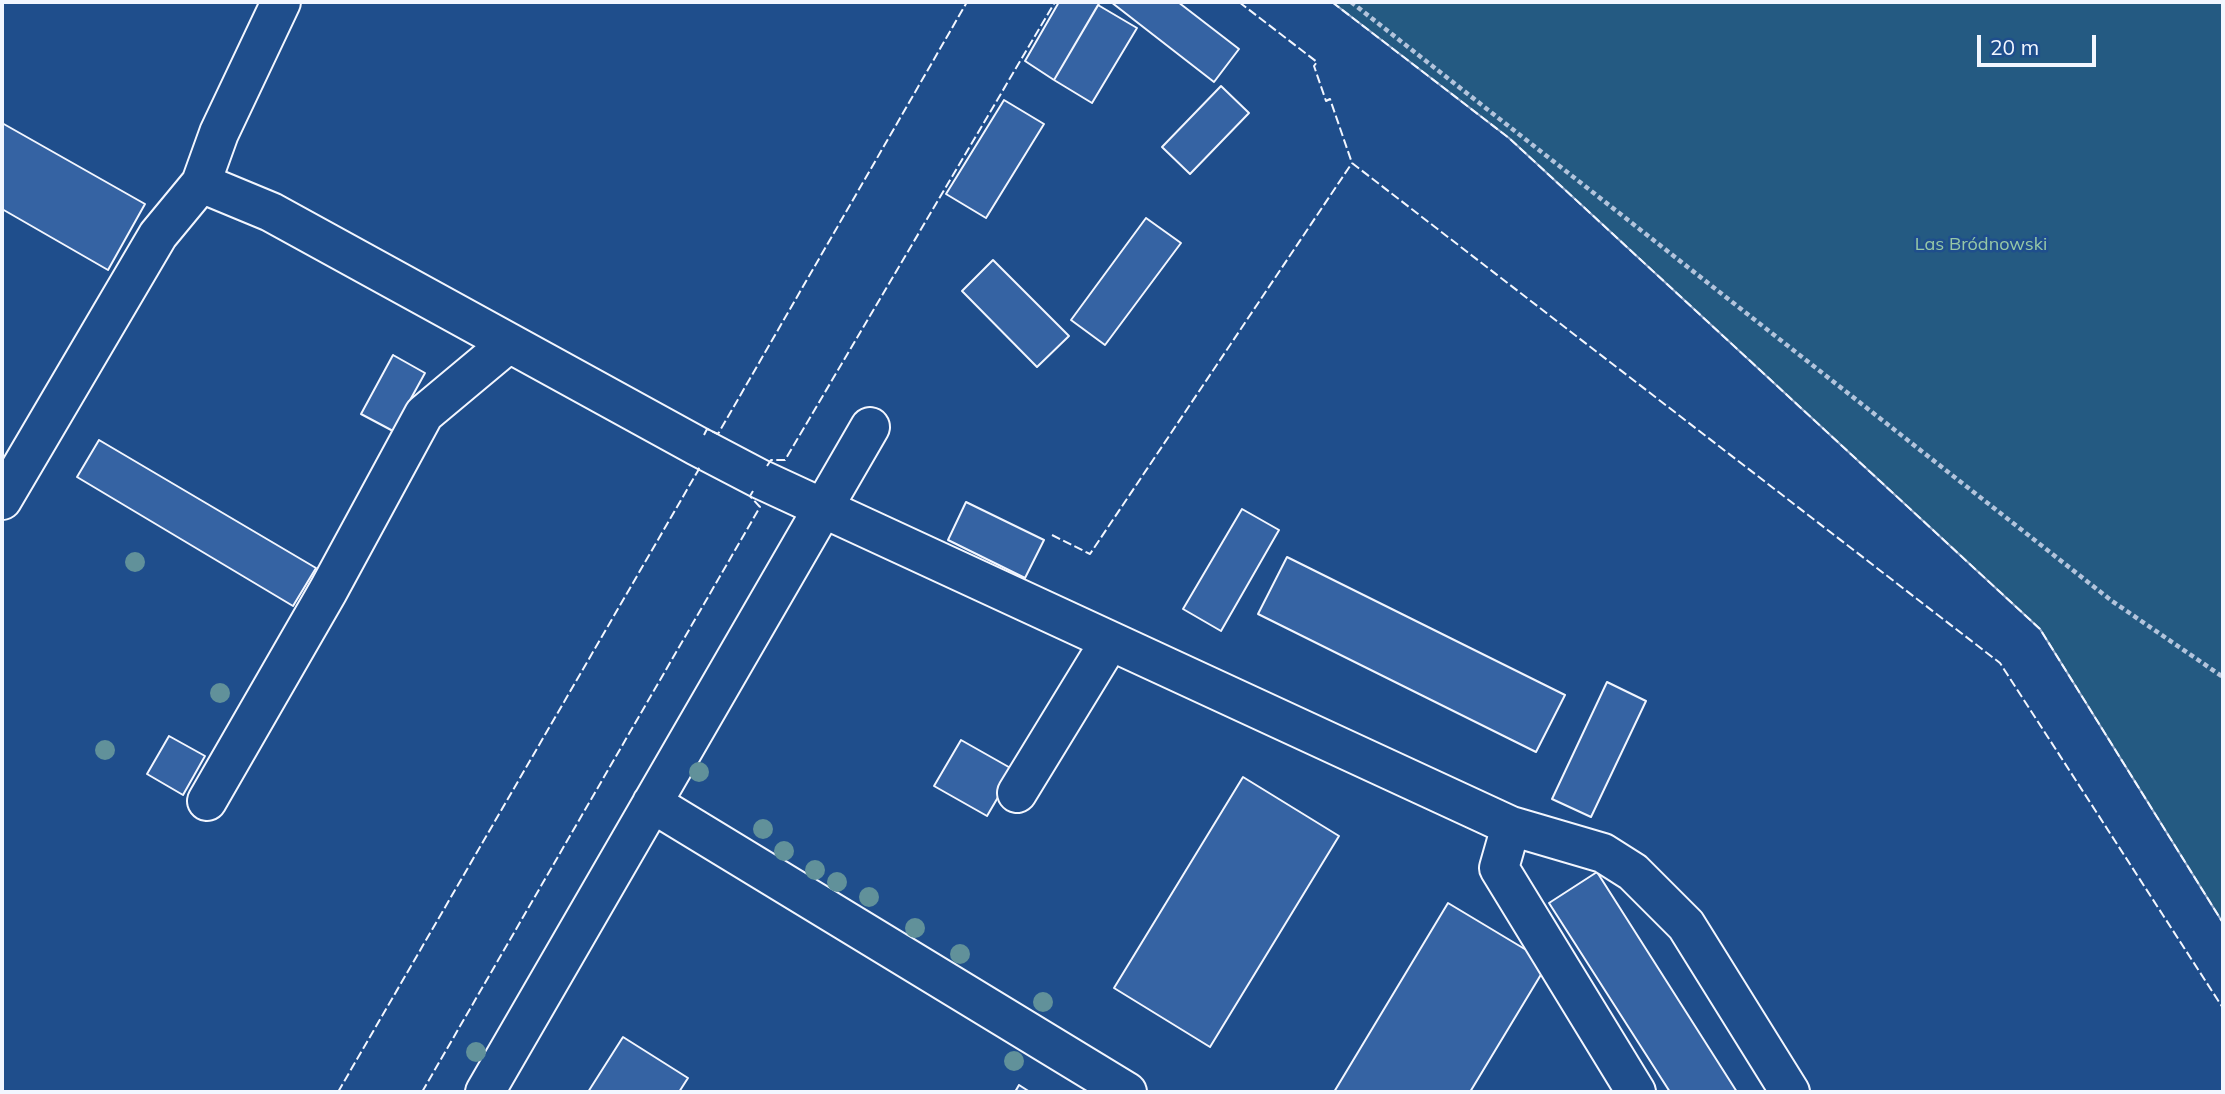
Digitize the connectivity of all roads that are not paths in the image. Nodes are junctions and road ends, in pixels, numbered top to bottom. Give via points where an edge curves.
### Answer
1 (281, 2) edge
2 (201, 183) junction
3 (509, 343) junction
4 (870, 427) dead end
5 (2, 500) edge
6 (823, 508) junction
7 (1110, 641) junction
8 (1017, 793) dead end
9 (207, 801) dead end
10 (652, 803) junction
11 (1511, 826) junction
12 (485, 1092) edge
13 (1127, 1092) edge
14 (1636, 1092) edge
15 (1790, 1092) edge

1 - 2 lane via 219,133
2 - 3 lane via 271,212
2 - 5 lane via 158,235
3 - 6 lane via 697,446
3 - 9 lane via 424,414
4 - 6 lane
6 - 7 lane
6 - 10 lane
7 - 8 lane
7 - 11 lane
10 - 12 lane
10 - 13 lane
11 - 14 lane via 1499,868
11 - 15 lane via 1603,853 1633,872 1686,925

